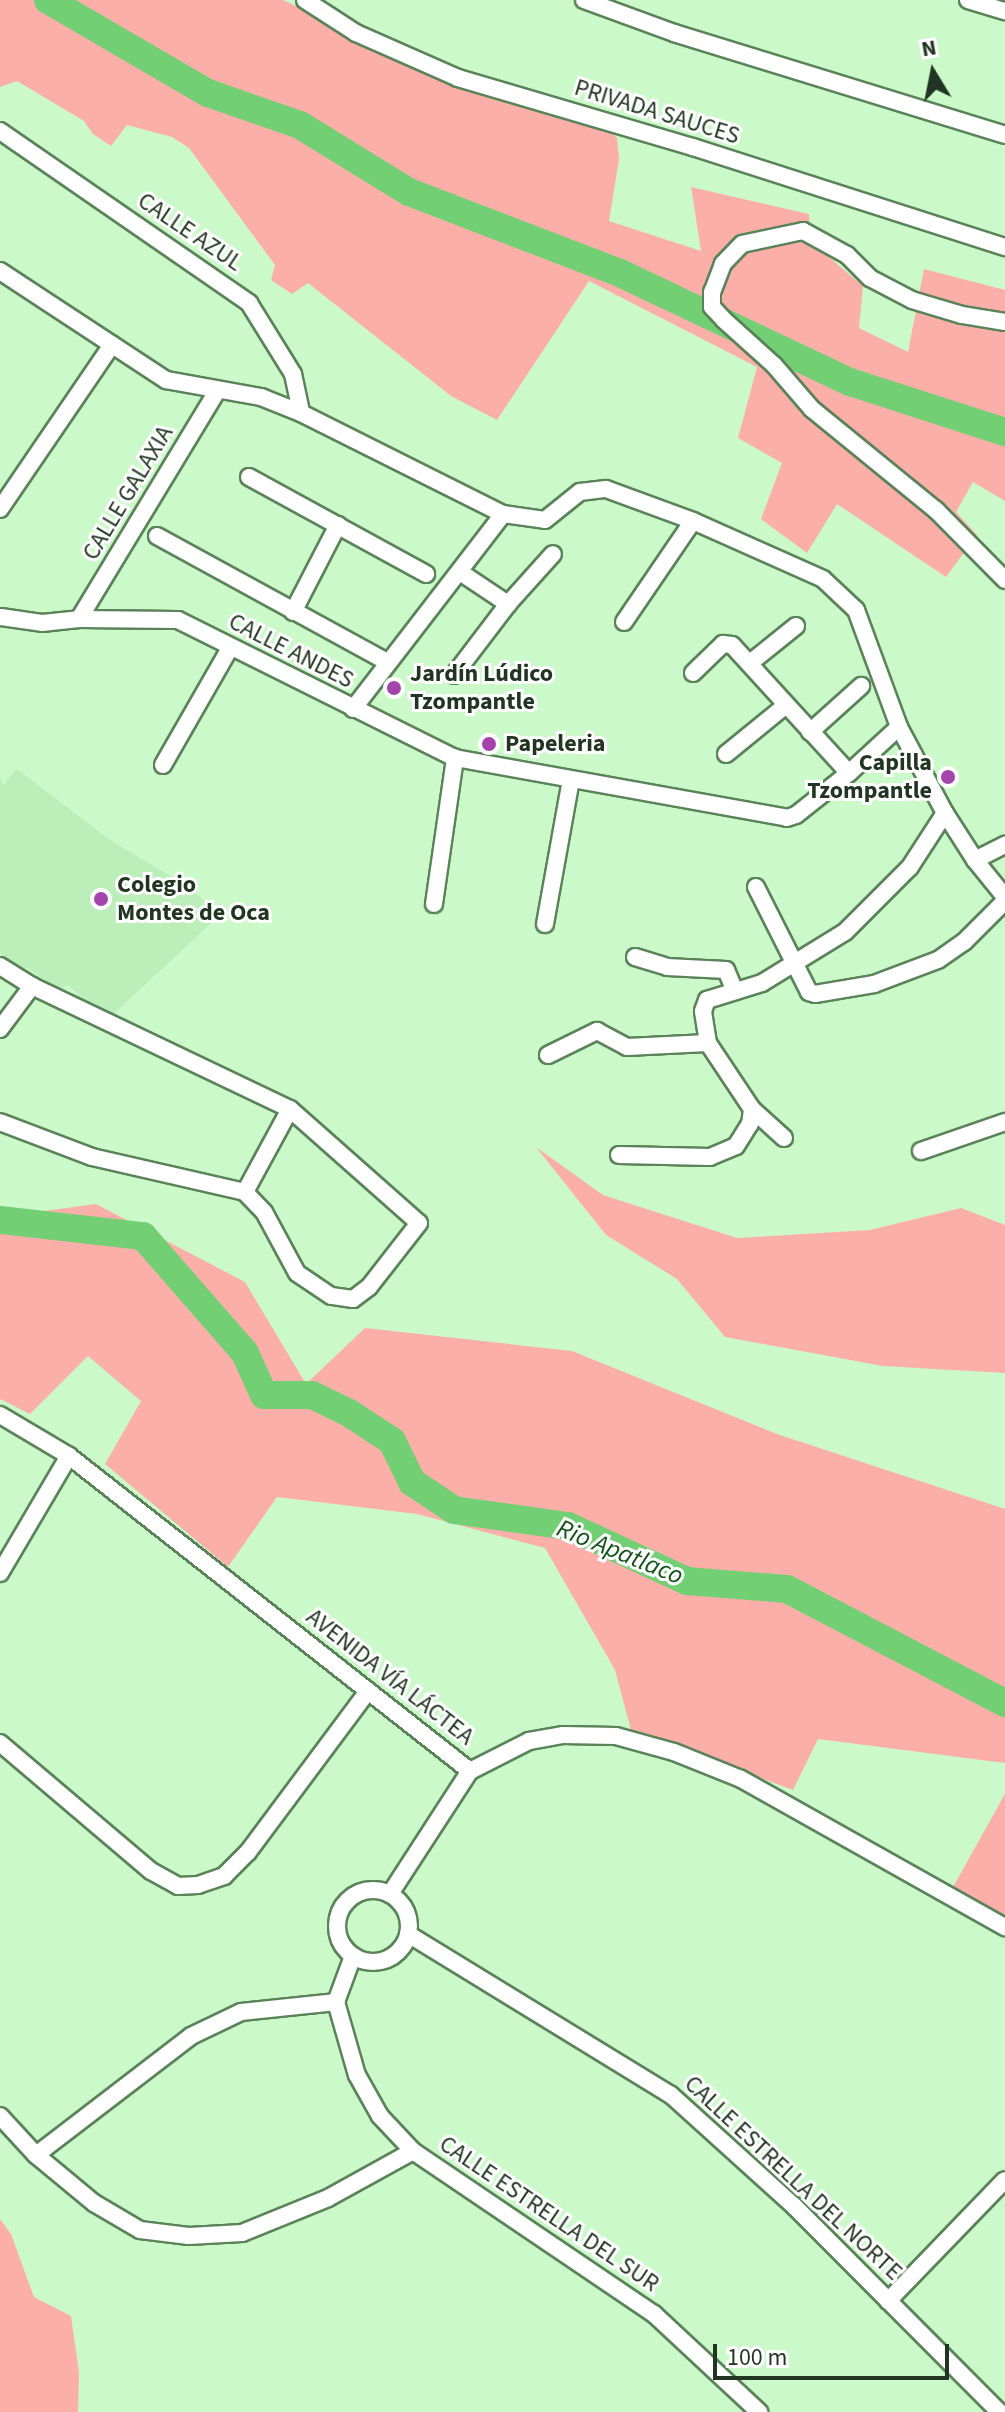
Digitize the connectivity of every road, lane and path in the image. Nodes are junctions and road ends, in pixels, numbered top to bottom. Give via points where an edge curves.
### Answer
1 (305, 0) edge
2 (584, 0) edge
3 (968, 0) edge
4 (1001, 7) edge
5 (0, 131) edge
6 (1005, 135) edge
7 (1005, 247) edge
8 (0, 271) edge
9 (1005, 322) edge
10 (112, 345) junction
11 (217, 391) junction
12 (301, 413) junction
13 (249, 477) dead end
14 (0, 509) edge
15 (503, 514) junction
16 (693, 521) junction
17 (338, 525) junction
18 (157, 536) dead end
19 (553, 554) dead end
20 (460, 572) junction
21 (426, 574) dead end
22 (1005, 580) edge
23 (508, 604) junction
24 (293, 612) junction
25 (0, 617) edge
26 (79, 619) junction
27 (624, 622) dead end
28 (796, 626) dead end
29 (230, 648) junction
30 (387, 662) junction
31 (750, 663) junction
32 (693, 673) dead end
33 (454, 675) dead end
34 (861, 686) dead end
35 (786, 705) junction
36 (353, 709) junction
37 (899, 727) junction
38 (810, 732) junction
39 (726, 754) dead end
40 (455, 758) junction
41 (163, 765) dead end
42 (849, 773) junction
43 (571, 780) junction
44 (945, 813) junction
45 (1005, 845) edge
46 (975, 860) junction
47 (756, 887) dead end
48 (1005, 899) edge
49 (434, 904) dead end
50 (545, 924) dead end
51 (635, 957) dead end
52 (795, 963) junction
53 (0, 966) edge
54 (32, 986) junction
55 (735, 991) junction
56 (0, 1029) edge
57 (708, 1043) junction
58 (548, 1055) dead end
59 (290, 1109) junction
60 (752, 1109) junction
61 (0, 1122) edge
62 (1005, 1122) edge
63 (784, 1138) dead end
64 (921, 1151) dead end
65 (619, 1155) dead end
66 (245, 1192) junction
67 (0, 1415) edge
68 (69, 1456) junction
69 (0, 1573) edge
70 (368, 1691) junction
71 (0, 1743) edge
72 (470, 1771) junction
73 (390, 1894) junction
74 (1005, 1927) edge
75 (408, 1934) junction
76 (353, 1956) junction
77 (336, 2002) junction
78 (0, 2116) edge
79 (413, 2151) junction
80 (36, 2155) junction
81 (1005, 2180) edge
82 (888, 2301) junction
83 (759, 2412) edge
84 (999, 2412) edge

1 - 7 street, PRIVADA SAUCES via 356,33 458,78
2 - 6 street
3 - 4 street
5 - 12 street, CALLE AZUL via 249,303 293,374
8 - 10 street
9 - 22 street via 912,300 803,231 742,244 723,264 712,292 712,307 812,409 936,510
10 - 11 street via 166,380
10 - 14 street
11 - 12 street via 261,397
11 - 26 street, CALLE GALAXIA
12 - 15 street
13 - 17 street
15 - 16 street via 545,520 580,492 597,488
15 - 20 street
16 - 27 street
16 - 37 street via 823,579 849,601
17 - 21 street
17 - 24 street
18 - 24 street
19 - 23 street
20 - 23 street
20 - 30 street
23 - 33 street
24 - 30 street
25 - 26 street, CALLE ANDES via 42,623
26 - 29 street, CALLE ANDES via 178,620
28 - 31 street
29 - 36 street, CALLE ANDES
29 - 41 street
30 - 36 street
31 - 32 street via 727,642
31 - 35 street
34 - 38 street
35 - 38 street
35 - 39 street
36 - 40 street, CALLE ANDES
37 - 42 street, CALLE ANDES
37 - 44 street
38 - 42 street
40 - 43 street, CALLE ANDES
40 - 49 street
42 - 43 street, CALLE ANDES via 787,818
43 - 50 street
44 - 46 street
44 - 52 street via 899,878 845,932
45 - 46 street
46 - 48 street
47 - 52 street
48 - 52 street via 964,942 938,960 874,984 812,994
51 - 55 street via 667,967 726,970
52 - 55 street via 762,983
53 - 54 street
54 - 56 street
54 - 59 street
55 - 57 street via 707,1000 703,1011
57 - 58 street via 627,1047 597,1031
57 - 60 street
59 - 66 street
59 - 66 street via 419,1223 369,1287 353,1299 331,1296 297,1273 264,1212
60 - 63 street
60 - 65 street via 750,1124 736,1146 710,1157
61 - 66 street via 92,1157
62 - 64 street
67 - 68 street, AVENIDA VÍA LÁCTEA
68 - 69 street
68 - 70 street, AVENIDA VÍA LÁCTEA
70 - 71 street via 248,1852 224,1876 198,1885 178,1886 151,1871
70 - 72 street, AVENIDA VÍA LÁCTEA
72 - 73 street
72 - 74 street, AVENIDA VÍA LÁCTEA via 529,1741 563,1735 616,1736 674,1752 741,1779
73 - 75 street via 406,1911
73 - 76 street via 378,1890 355,1895 339,1913 338,1937
75 - 76 street via 404,1945 386,1959
75 - 82 street, CALLE ESTRELLA DEL NORTE via 671,2095 794,2206
76 - 77 street
77 - 79 street via 357,2075 380,2116
77 - 80 street via 241,2012 191,2036
78 - 80 street, CALLE ESTRELLA DEL SUR
79 - 80 street, CALLE ESTRELLA DEL SUR via 328,2198 242,2233 189,2236 140,2230 94,2203
79 - 83 street, CALLE ESTRELLA DEL SUR via 654,2314
81 - 82 street
82 - 84 street, CALLE ESTRELLA DEL NORTE

